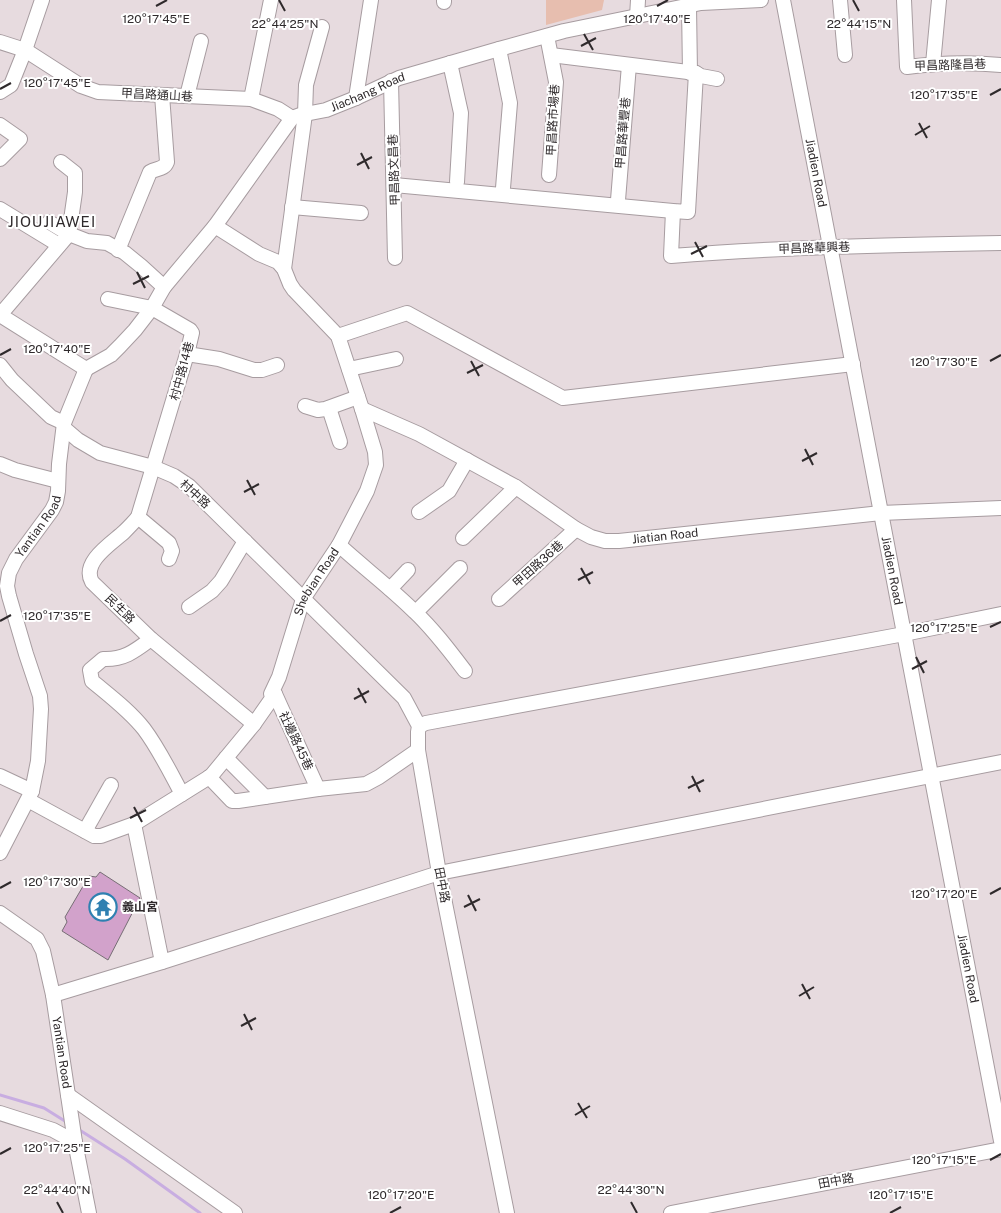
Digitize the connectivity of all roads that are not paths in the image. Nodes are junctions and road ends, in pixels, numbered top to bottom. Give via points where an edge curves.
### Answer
1 (42, 0) edge
2 (271, 0) edge
3 (372, 0) edge
4 (638, 0) edge
5 (761, 0) edge
6 (783, 0) edge
7 (840, 0) edge
8 (904, 0) edge
9 (939, 0) edge
10 (697, 3) edge
11 (637, 17) junction
12 (322, 27) dead end
13 (564, 31) junction
14 (547, 36) junction
15 (201, 41) dead end
16 (0, 42) edge
17 (499, 49) junction
18 (25, 50) junction
19 (551, 56) junction
20 (845, 56) dead end
21 (569, 57) junction
22 (450, 63) junction
23 (933, 64) junction
24 (629, 65) junction
25 (1001, 65) edge
26 (692, 73) junction
27 (717, 79) dead end
28 (391, 81) junction
29 (0, 92) edge
30 (162, 95) junction
31 (187, 96) junction
32 (356, 98) junction
33 (251, 100) junction
34 (298, 116) junction
35 (0, 125) edge
36 (0, 159) edge
37 (61, 162) dead end
38 (549, 175) dead end
39 (457, 182) dead end
40 (394, 185) junction
41 (503, 188) dead end
42 (618, 200) dead end
43 (292, 207) junction
44 (0, 209) edge
45 (673, 211) junction
46 (361, 212) dead end
47 (49, 222) dead end
48 (215, 226) junction
49 (69, 234) junction
50 (1001, 243) edge
51 (60, 245) junction
52 (830, 247) junction
53 (118, 250) junction
54 (395, 258) dead end
55 (284, 269) junction
56 (164, 287) junction
57 (108, 298) dead end
58 (152, 308) junction
59 (0, 315) edge
60 (338, 336) junction
61 (187, 354) junction
62 (396, 359) dead end
63 (853, 364) junction
64 (0, 365) edge
65 (277, 365) dead end
66 (86, 369) junction
67 (349, 370) junction
68 (360, 403) junction
69 (305, 406) dead end
70 (329, 408) junction
71 (64, 426) junction
72 (340, 442) dead end
73 (467, 460) junction
74 (0, 464) edge
75 (153, 468) junction
76 (58, 481) junction
77 (516, 487) junction
78 (1001, 508) edge
79 (419, 512) dead end
80 (881, 512) junction
81 (138, 517) junction
82 (576, 530) junction
83 (463, 538) dead end
84 (245, 541) junction
85 (340, 545) junction
86 (169, 559) dead end
87 (460, 568) dead end
88 (408, 570) dead end
89 (5, 579) edge
90 (390, 589) junction
91 (303, 599) junction
92 (499, 600) dead end
93 (189, 607) dead end
94 (416, 612) junction
95 (1001, 614) edge
96 (904, 634) junction
97 (152, 639) junction
98 (465, 671) dead end
99 (274, 694) junction
100 (254, 724) junction
101 (419, 726) junction
102 (418, 750) junction
103 (226, 758) junction
104 (1001, 762) edge
105 (0, 776) edge
106 (932, 776) junction
107 (209, 777) junction
108 (111, 785) dead end
109 (318, 789) junction
110 (182, 794) junction
111 (30, 795) junction
112 (265, 797) junction
113 (134, 824) junction
114 (85, 831) junction
115 (4, 854) edge
116 (439, 873) junction
117 (0, 913) edge
118 (162, 962) junction
119 (53, 995) junction
120 (69, 1101) junction
121 (0, 1113) edge
122 (74, 1136) junction
123 (1001, 1141) edge
124 (1001, 1148) edge
125 (89, 1213) edge
126 (235, 1213) edge
127 (507, 1213) edge
128 (671, 1213) edge

1 - 18 street
2 - 33 street
3 - 32 street
4 - 11 street
5 - 10 street, Jiachang Road
6 - 52 street, Jiadien Road
7 - 20 street
8 - 23 street, 甲昌路隆昌巷 via 907,67
9 - 23 street
10 - 11 street, Jiachang Road
10 - 26 street
11 - 13 street, Jiachang Road
12 - 34 street
13 - 14 street, Jiachang Road
13 - 21 street
14 - 17 street, Jiachang Road
14 - 19 street, 甲昌路市場巷
15 - 31 street
16 - 18 street, 甲昌路通山巷
17 - 22 street, Jiachang Road
17 - 41 street via 510,103
18 - 29 street via 11,85
18 - 30 street, 甲昌路通山巷 via 81,86 98,92
19 - 21 street
19 - 38 street, 甲昌路市場巷 via 556,82
21 - 24 street
22 - 28 street, Jiachang Road
22 - 39 street via 461,113
23 - 25 street, 甲昌路隆昌巷 via 975,62
24 - 26 street
24 - 42 street, 甲昌路華豐巷
26 - 27 street
26 - 45 street via 688,212
28 - 32 street, Jiachang Road
28 - 40 street, 甲昌路文昌巷
30 - 31 street, 甲昌路通山巷
30 - 53 street via 166,165 150,172
31 - 33 street, 甲昌路通山巷
32 - 34 street, Jiachang Road via 326,110
33 - 34 street, 甲昌路通山巷
34 - 43 street
34 - 48 street
35 - 36 street via 20,139
37 - 49 street via 75,173
40 - 45 street
40 - 54 street, 甲昌路文昌巷
43 - 46 street
43 - 55 street
44 - 51 street
45 - 52 street, 甲昌路華興巷 via 671,256
47 - 49 street
48 - 55 street via 278,262
48 - 56 street
49 - 51 street
49 - 53 street via 107,243
50 - 52 street, 甲昌路華興巷
51 - 59 street
52 - 63 street, Jiadien Road
53 - 56 street
55 - 60 street, Shebian Road via 294,290
56 - 58 street
57 - 58 street, 村中路14巷
58 - 61 street, 村中路14巷 via 190,330
58 - 66 street via 111,355
59 - 66 street
60 - 63 street via 407,313 564,398
60 - 67 street, Shebian Road
61 - 65 street via 219,359 254,370
61 - 75 street, 村中路14巷
62 - 67 street
63 - 80 street, Jiadien Road
64 - 71 street, 村中路 via 50,417
66 - 71 street, Yantian Road
67 - 68 street, Shebian Road
68 - 70 street
68 - 73 street, Jiatian Road
68 - 85 street, Shebian Road via 376,465
69 - 70 street via 318,410
70 - 72 street
71 - 75 street, 村中路 via 78,440 100,453
71 - 76 street, Yantian Road
73 - 77 street, Jiatian Road
73 - 79 street via 449,491
74 - 76 street
75 - 81 street, 民生路
75 - 84 street, 村中路 via 189,486
76 - 89 street, Yantian Road via 52,510
77 - 82 street, Jiatian Road
77 - 83 street
78 - 80 street, Jiatian Road
80 - 82 street, Jiatian Road via 619,541 605,541
80 - 96 street, Jiadien Road
81 - 86 street via 172,547
81 - 97 street, 民生路 via 100,553 92,563 89,577
82 - 92 street, 甲田路36巷
84 - 91 street, 村中路
84 - 93 street via 222,581
85 - 90 street
85 - 91 street, Shebian Road
87 - 94 street
88 - 90 street
89 - 111 street, Yantian Road via 40,696 38,761
90 - 94 street
91 - 99 street, Shebian Road via 271,694
91 - 101 street via 404,698
94 - 98 street
95 - 96 street
96 - 101 street
96 - 106 street, Jiadien Road
97 - 100 street, 民生路
97 - 110 street via 130,654 103,658 90,670 90,675 92,681 145,730
99 - 100 street, Shebian Road
99 - 109 street, 社邊路45巷
100 - 103 street, Shebian Road
101 - 102 street, 田中路
102 - 109 street via 366,784
102 - 116 street, 田中路
103 - 107 street, Shebian Road
103 - 112 street
104 - 106 street
105 - 111 street, Shebian Road
106 - 116 street
106 - 123 street, Jiadien Road
107 - 110 street, Shebian Road
107 - 112 street via 232,801
108 - 114 street
109 - 112 street
110 - 113 street, Shebian Road
111 - 114 street, Shebian Road
111 - 115 street, Yantian Road
113 - 114 street, Shebian Road via 101,836
113 - 118 street
116 - 118 street
116 - 127 street, 田中路
117 - 119 street, Yantian Road via 37,939
118 - 119 street
119 - 120 street, Yantian Road
120 - 122 street, Yantian Road
120 - 126 street
121 - 122 street
122 - 125 street, Yantian Road
124 - 128 street, 田中路

